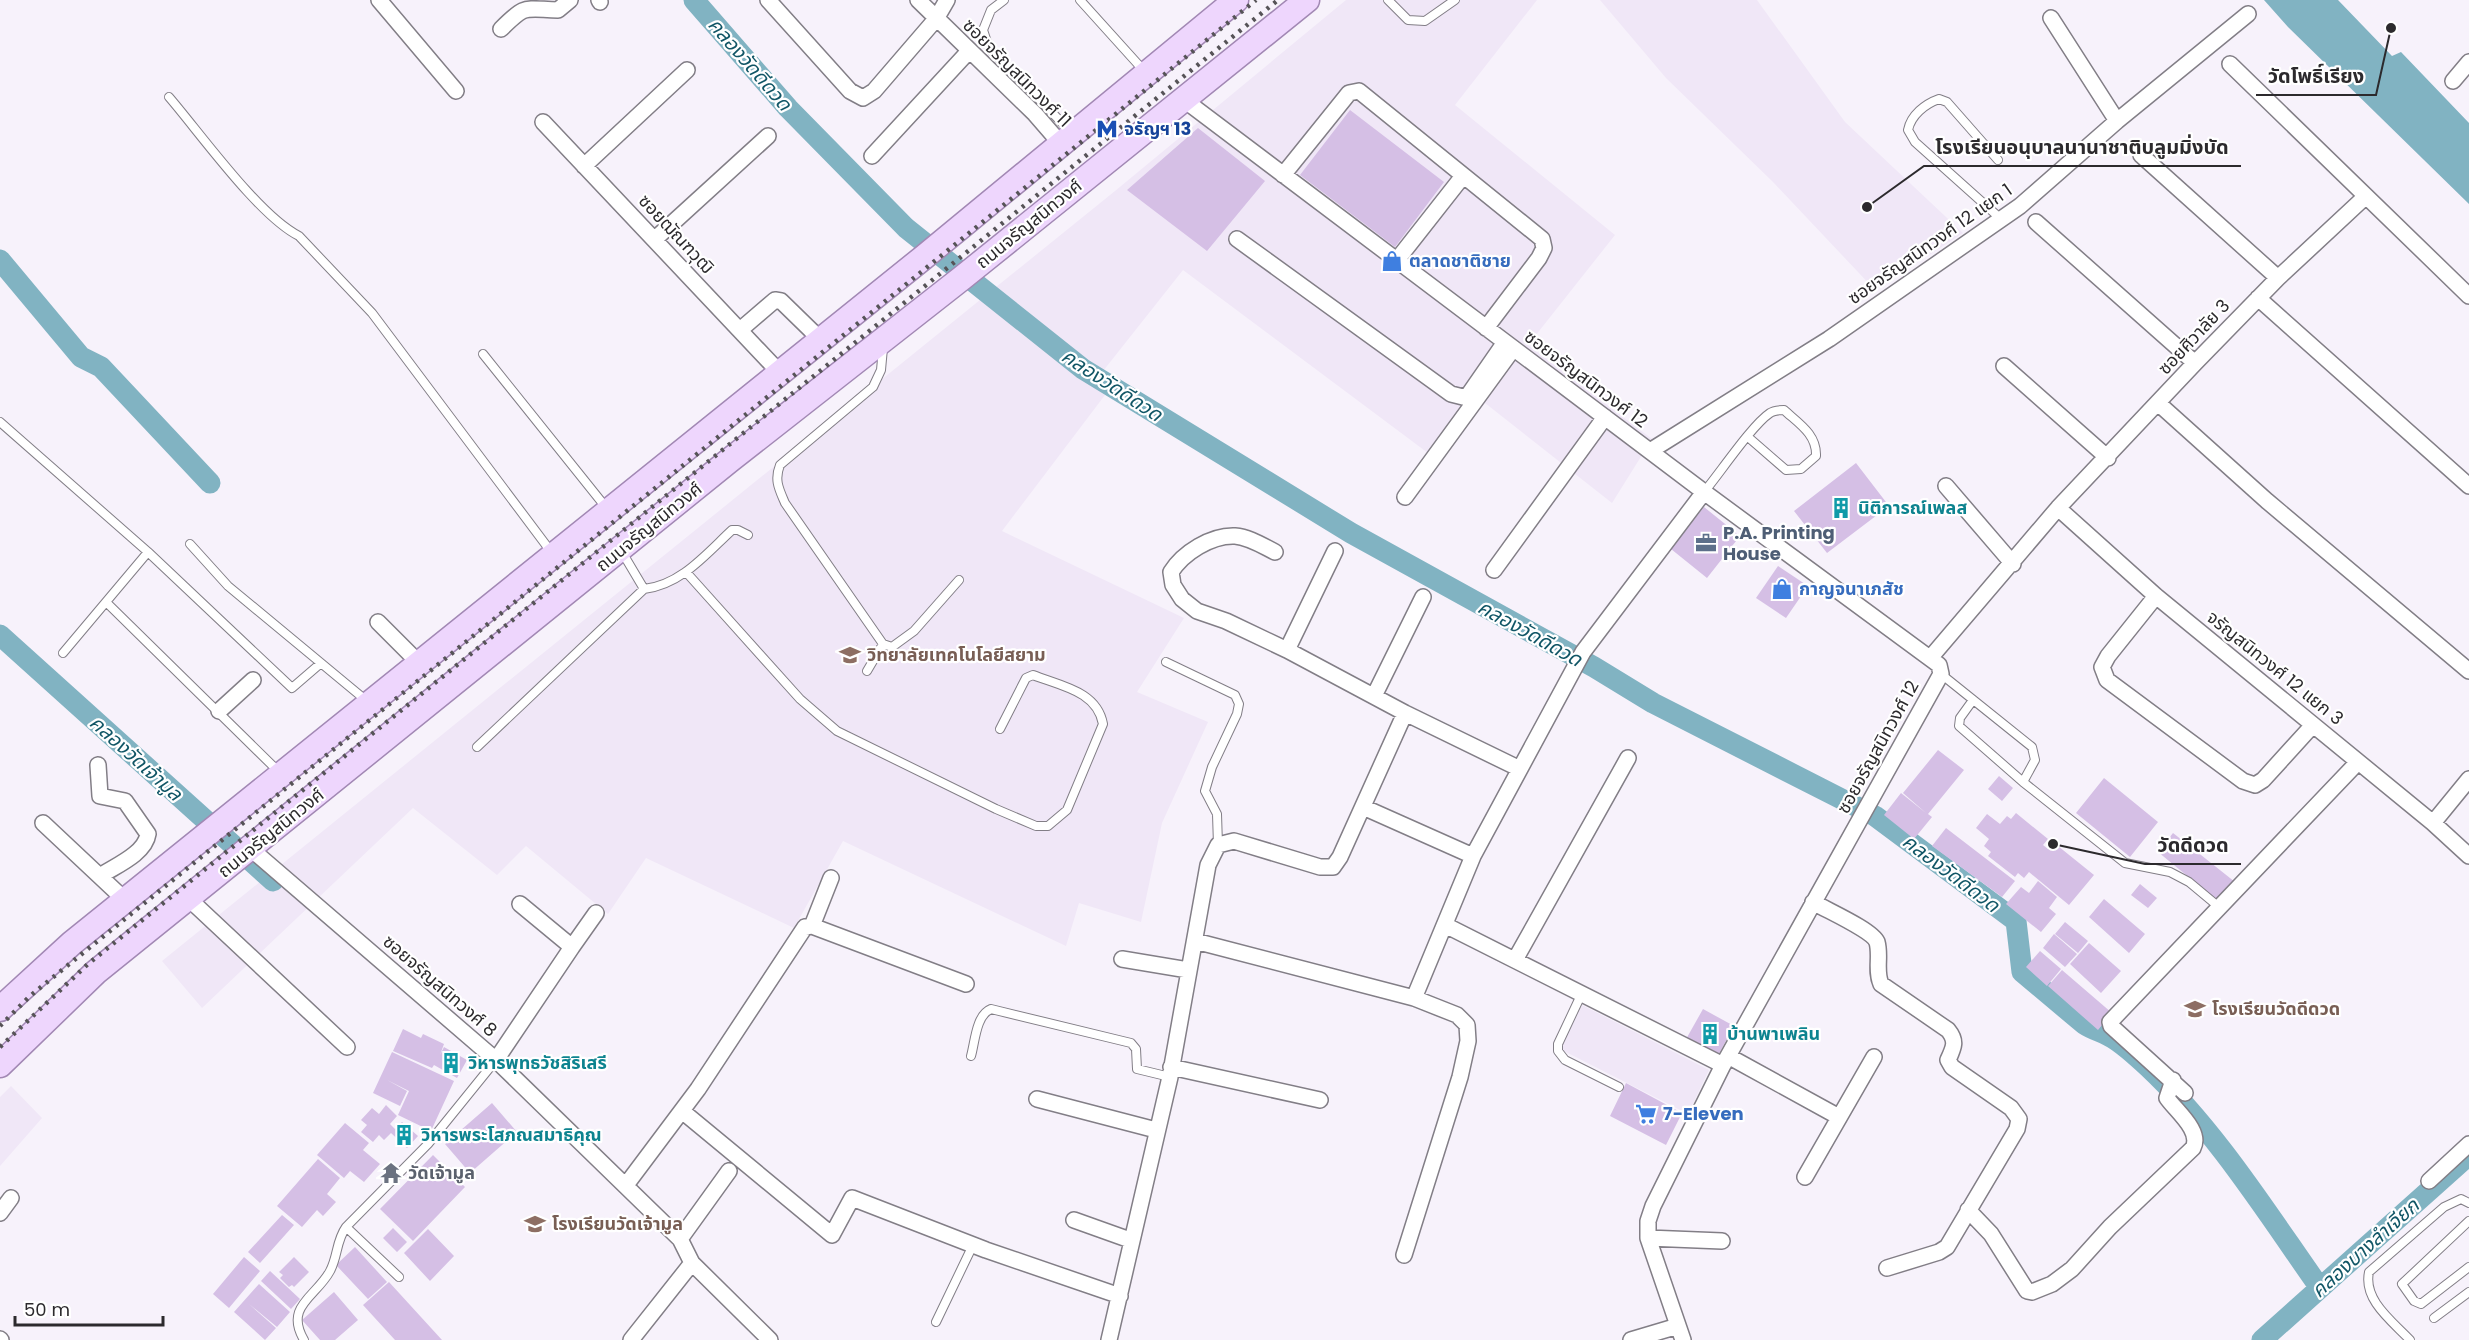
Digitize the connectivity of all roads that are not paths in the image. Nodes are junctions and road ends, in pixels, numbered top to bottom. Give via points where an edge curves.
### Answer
1 (379, 0) edge
2 (570, 0) edge
3 (768, 0) edge
4 (918, 0) edge
5 (947, 0) edge
6 (1004, 0) edge
7 (1080, 0) edge
8 (1236, 0) edge
9 (1307, 0) edge
10 (1388, 0) edge
11 (1455, 0) edge
12 (2248, 14) dead end
13 (2050, 18) dead end
14 (936, 19) junction
15 (501, 29) dead end
16 (969, 51) junction
17 (2469, 62) edge
18 (2230, 64) dead end
19 (687, 70) dead end
20 (1146, 73) junction
21 (2453, 81) dead end
22 (456, 91) dead end
23 (169, 97) dead end
24 (1183, 99) junction
25 (2117, 121) junction
26 (543, 122) dead end
27 (768, 136) dead end
28 (1066, 139) junction
29 (2141, 155) dead end
30 (872, 156) dead end
31 (1998, 160) dead end
32 (584, 166) junction
33 (1283, 175) junction
34 (1463, 176) junction
35 (2365, 197) junction
36 (2001, 219) junction
37 (2036, 222) dead end
38 (655, 239) junction
39 (1237, 239) dead end
40 (1397, 260) junction
41 (2278, 278) junction
42 (2469, 296) edge
43 (2258, 298) junction
44 (1486, 328) junction
45 (740, 330) junction
46 (821, 340) junction
47 (884, 340) junction
48 (1509, 345) junction
49 (483, 354) dead end
50 (2195, 363) junction
51 (2004, 366) dead end
52 (780, 373) junction
53 (2159, 404) junction
54 (1605, 417) junction
55 (0, 422) edge
56 (1748, 437) junction
57 (1650, 451) junction
58 (2108, 458) junction
59 (1946, 486) dead end
60 (2469, 486) edge
61 (1704, 492) junction
62 (1405, 497) dead end
63 (2058, 508) junction
64 (608, 510) junction
65 (748, 535) dead end
66 (190, 544) dead end
67 (621, 550) junction
68 (1335, 551) dead end
69 (148, 552) junction
70 (1275, 552) dead end
71 (553, 554) junction
72 (2013, 564) junction
73 (1494, 570) dead end
74 (686, 572) junction
75 (959, 580) dead end
76 (644, 589) junction
77 (2156, 596) junction
78 (1423, 597) dead end
79 (106, 602) junction
80 (378, 622) dead end
81 (447, 641) junction
82 (882, 644) junction
83 (1287, 651) junction
84 (63, 653) dead end
85 (1931, 657) junction
86 (1166, 662) dead end
87 (321, 663) junction
88 (419, 663) junction
89 (472, 671) junction
90 (867, 671) dead end
91 (2469, 671) edge
92 (1941, 674) junction
93 (253, 680) dead end
94 (1374, 696) junction
95 (1973, 700) junction
96 (370, 703) junction
97 (219, 711) junction
98 (1405, 713) junction
99 (2313, 725) junction
100 (1000, 729) dead end
101 (477, 747) dead end
102 (1628, 758) dead end
103 (2358, 762) junction
104 (98, 765) dead end
105 (1518, 768) junction
106 (281, 775) junction
107 (2469, 779) edge
108 (2023, 782) junction
109 (1363, 807) junction
110 (43, 823) dead end
111 (2433, 823) junction
112 (1218, 845) junction
113 (246, 853) junction
114 (1473, 856) junction
115 (2469, 856) edge
116 (100, 876) junction
117 (831, 878) dead end
118 (189, 899) junction
119 (125, 900) junction
120 (1813, 902) junction
121 (520, 904) dead end
122 (2219, 908) junction
123 (596, 913) dead end
124 (1445, 925) junction
125 (812, 926) junction
126 (1195, 941) junction
127 (572, 947) junction
128 (1122, 959) dead end
129 (1515, 960) junction
130 (1188, 970) junction
131 (966, 984) dead end
132 (1582, 993) junction
133 (1414, 998) junction
134 (0, 1009) edge
135 (347, 1047) dead end
136 (3, 1055) edge
137 (971, 1056) dead end
138 (1874, 1057) dead end
139 (495, 1060) junction
140 (1725, 1061) junction
141 (1171, 1072) junction
142 (2170, 1086) junction
143 (1619, 1087) dead end
144 (2185, 1093) dead end
145 (1037, 1099) dead end
146 (1320, 1100) dead end
147 (681, 1111) junction
148 (1839, 1117) junction
149 (1156, 1130) junction
150 (2469, 1144) edge
151 (729, 1171) dead end
152 (1805, 1177) dead end
153 (2429, 1180) dead end
154 (626, 1185) junction
155 (11, 1198) dead end
156 (2469, 1203) edge
157 (1968, 1210) junction
158 (0, 1213) edge
159 (1074, 1220) dead end
160 (2469, 1221) edge
161 (346, 1227) junction
162 (1648, 1238) junction
163 (680, 1239) junction
164 (1130, 1240) junction
165 (1722, 1241) dead end
166 (973, 1245) junction
167 (1404, 1255) dead end
168 (692, 1263) junction
169 (2469, 1267) edge
170 (1887, 1268) dead end
171 (399, 1277) dead end
172 (2469, 1292) edge
173 (1120, 1296) junction
174 (2434, 1318) dead end
175 (936, 1322) dead end
176 (1680, 1333) edge
177 (764, 1338) edge
178 (304, 1340) edge
179 (631, 1340) edge
180 (1109, 1340) edge
181 (1631, 1340) edge
182 (2410, 1340) edge

1 - 22 street
2 - 15 street via 558,10 520,9
3 - 14 street via 850,91 863,98 874,91
4 - 14 street
5 - 14 street, ซอยจรัญสนิทวงศ์ 11
6 - 28 lane via 991,10 983,30 989,48
7 - 20 lane
8 - 20 main road
9 - 24 main road, ถนนจรัญสนิทวงศ์
10 - 11 lane via 1408,20 1425,21
12 - 25 street, ซอยจรัญสนิทวงศ์ 12 แยก 1
13 - 25 street
14 - 16 street, ซอยจรัญสนิทวงศ์ 11
16 - 28 street, ซอยจรัญสนิทวงศ์ 11
16 - 30 street
17 - 21 street
18 - 35 street
19 - 32 street
20 - 28 main road
23 - 71 lane via 251,194 286,230 299,236 372,313
24 - 33 street, ซอยจรัญสนิทวงศ์ 12
24 - 47 main road, ถนนจรัญสนิทวงศ์
25 - 36 street, ซอยจรัญสนิทวงศ์ 12 แยก 1
26 - 32 street, ซอยฒัณฑวุฒิ
27 - 38 street
28 - 46 main road
29 - 41 street
31 - 36 lane via 1947,102 1930,102 1910,120 1908,130 1915,142
32 - 38 street, ซอยฒัณฑวุฒิ
33 - 34 street via 1348,93 1359,91
33 - 40 street, ซอยจรัญสนิทวงศ์ 12
34 - 40 street
34 - 44 street via 1542,239 1544,248
35 - 41 street, ซอยศิวาลัย 3
35 - 42 street
36 - 57 street, ซอยจรัญสนิทวงศ์ 12 แยก 1 via 1829,339
37 - 50 street
38 - 45 street, ซอยฒัณฑวุฒิ
39 - 48 street via 1451,394 1463,398 1469,394
40 - 44 street, ซอยจรัญสนิทวงศ์ 12
41 - 43 street, ซอยศิวาลัย 3
43 - 50 street, ซอยศิวาลัย 3
43 - 60 street
44 - 48 street, ซอยจรัญสนิทวงศ์ 12
45 - 46 street via 775,300 781,301
45 - 52 street, ซอยฒัณฑวุฒิ
46 - 52 main road
47 - 67 main road, ถนนจรัญสนิทวงศ์
47 - 82 lane via 881,370 873,387 780,465 776,475 785,503
48 - 54 street, ซอยจรัญสนิทวงศ์ 12
48 - 62 street
49 - 64 lane
50 - 53 street, ซอยศิวาลัย 3
51 - 58 street
52 - 64 main road
53 - 58 street, ซอยศิวาลัย 3
53 - 91 street via 2267,501
54 - 57 street, ซอยจรัญสนิทวงศ์ 12
54 - 73 street
55 - 69 lane
56 - 56 lane via 1786,470 1801,469 1816,456 1810,434 1784,410 1770,413
56 - 61 lane
57 - 61 street, ซอยจรัญสนิทวงศ์ 12
58 - 63 street, ซอยศิวาลัย 3
59 - 72 street
61 - 85 street, ซอยจรัญสนิทวงศ์ 12
61 - 105 street via 1580,657
63 - 72 street, ซอยศิวาลัย 3
63 - 77 street, จรัญสนิทวงศ์ 12 แยก 3
64 - 71 main road
65 - 74 lane via 732,530
66 - 87 lane via 228,586
67 - 76 lane
67 - 89 main road, ถนนจรัญสนิทวงศ์
68 - 83 street
69 - 79 lane
69 - 87 lane via 292,688
70 - 83 street via 1236,536 1220,538 1188,553 1171,572 1173,585 1182,599 1197,611
71 - 81 main road
72 - 85 street, ซอยศิวาลัย 3
74 - 76 lane via 667,584
74 - 100 lane via 800,699 837,731 996,809 1036,826 1048,826 1067,810 1103,724 1100,711 1090,698 1033,675 1026,678
75 - 82 lane via 914,631 892,647
76 - 101 lane
77 - 99 street, จรัญสนิทวงศ์ 12 แยก 3
77 - 99 street via 2108,656 2102,668 2107,680 2243,781 2255,785
78 - 94 street
79 - 84 lane
79 - 97 lane
80 - 88 street
81 - 88 main road
81 - 89 main road
82 - 90 lane
83 - 94 street
85 - 92 street, ซอยจรัญสนิทวงศ์ 12
86 - 112 lane via 1235,695 1239,705 1205,791 1217,814
87 - 96 lane
88 - 96 main road
89 - 113 main road, ถนนจรัญสนิทวงศ์
92 - 95 lane
92 - 120 street, ซอยจรัญสนิทวงศ์ 12
93 - 97 street
94 - 98 street
95 - 108 lane via 2032,747 2035,760
95 - 108 lane via 1959,726
96 - 106 main road
97 - 106 lane
98 - 105 street
98 - 109 street
99 - 103 street, จรัญสนิทวงศ์ 12 แยก 3
102 - 129 street
103 - 111 street, จรัญสนิทวงศ์ 12 แยก 3
103 - 122 street
104 - 116 street via 100,796 125,801 148,834 147,842 139,850
105 - 114 street
106 - 119 main road
107 - 111 street
108 - 122 lane via 2125,864 2170,872 2189,882
109 - 112 street via 1333,867 1320,867 1234,841
109 - 114 street
110 - 116 street
111 - 115 street, จรัญสนิทวงศ์ 12 แยก 3
112 - 126 street via 1208,865
113 - 118 main road, ถนนจรัญสนิทวงศ์
113 - 139 street, ซอยจรัญสนิทวงศ์ 8
114 - 124 street
116 - 119 street
117 - 125 street
118 - 135 street
118 - 136 main road, ถนนจรัญสนิทวงศ์ via 96,972
119 - 134 main road
120 - 140 street, ซอยจรัญสนิทวงศ์ 12
120 - 157 street via 1871,934 1877,944 1881,984 1948,1030 1954,1037 1955,1047 1948,1060 1952,1067 2016,1113 2017,1129
121 - 127 street
122 - 142 street via 2109,1023
123 - 127 street
124 - 129 street
124 - 133 street
125 - 131 street
125 - 147 street via 805,927 793,942
126 - 130 street
126 - 133 street
127 - 139 street
128 - 130 street
129 - 132 street
130 - 141 street
132 - 140 street
132 - 143 lane via 1558,1051 1565,1060
133 - 167 street via 1457,1015 1467,1025 1468,1041
137 - 141 lane via 981,1018 991,1010 1131,1043 1136,1049 1137,1069
138 - 148 street
139 - 154 street, ซอยจรัญสนิทวงศ์ 8
139 - 161 lane via 428,1144
140 - 148 street
140 - 162 street, ซอยจรัญสนิทวงศ์ 12 via 1653,1206
141 - 146 street
141 - 149 street
142 - 144 street
142 - 157 street via 2194,1133 2193,1148 2072,1269 2052,1284 2027,1291 1991,1234
145 - 149 street
147 - 154 street
147 - 166 street via 832,1235 852,1198
148 - 152 street
149 - 164 street
150 - 153 street
151 - 163 street
154 - 163 street, ซอยจรัญสนิทวงศ์ 8
155 - 158 street
156 - 182 lane via 2461,1199 2444,1207 2369,1272 2370,1295
157 - 170 street via 1947,1247
159 - 164 street
160 - 169 lane via 2402,1284 2414,1302 2421,1304
161 - 171 lane
161 - 178 lane via 339,1237 337,1256 329,1273 298,1312 297,1328
162 - 165 street
162 - 176 street, ซอยจรัญสนิทวงศ์ 12
163 - 168 street, ซอยจรัญสนิทวงศ์ 8
164 - 173 street
166 - 173 street
166 - 175 lane
168 - 177 street, ซอยจรัญสนิทวงศ์ 8
168 - 179 street
172 - 174 lane
173 - 180 street
176 - 181 street

